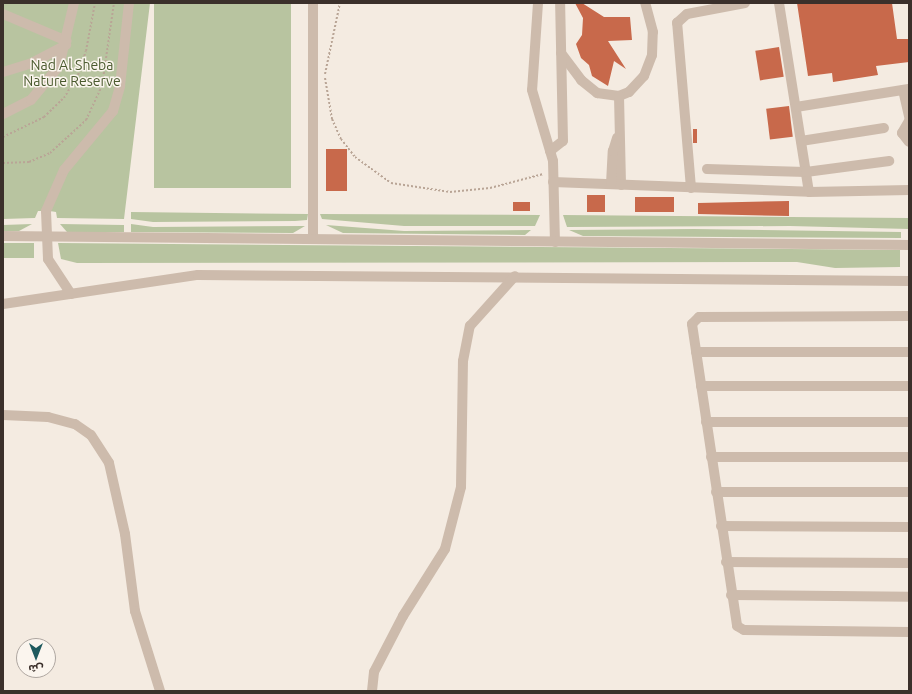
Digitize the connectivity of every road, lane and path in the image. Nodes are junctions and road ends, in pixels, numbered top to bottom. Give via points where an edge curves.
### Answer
1 (74, 3) edge
2 (95, 3) edge
3 (114, 3) edge
4 (129, 3) edge
5 (313, 3) edge
6 (340, 3) edge
7 (538, 3) edge
8 (560, 3) edge
9 (645, 3) edge
10 (745, 3) edge
11 (779, 3) edge
12 (3, 14) edge
13 (67, 43) junction
14 (561, 53) junction
15 (3, 72) edge
16 (906, 89) edge
17 (618, 96) junction
18 (796, 107) junction
19 (3, 114) edge
20 (909, 117) edge
21 (909, 121) edge
22 (884, 128) dead end
23 (3, 137) edge
24 (801, 141) junction
25 (909, 142) edge
26 (550, 151) junction
27 (889, 160) dead end
28 (3, 164) edge
29 (707, 169) dead end
30 (806, 172) junction
31 (553, 177) junction
32 (616, 185) junction
33 (691, 188) junction
34 (909, 190) edge
35 (809, 192) junction
36 (3, 236) edge
37 (48, 236) junction
38 (313, 238) junction
39 (551, 242) junction
40 (909, 245) edge
41 (515, 276) junction
42 (909, 281) edge
43 (71, 294) junction
44 (3, 304) edge
45 (909, 316) edge
46 (696, 352) junction
47 (909, 352) edge
48 (701, 386) junction
49 (909, 386) edge
50 (3, 415) edge
51 (706, 422) junction
52 (909, 422) edge
53 (711, 457) junction
54 (909, 457) edge
55 (716, 492) junction
56 (909, 492) edge
57 (721, 526) junction
58 (909, 527) edge
59 (726, 562) junction
60 (909, 563) edge
61 (731, 595) junction
62 (909, 597) edge
63 (909, 632) edge
64 (160, 691) edge
65 (372, 691) edge

1 - 13 street
2 - 23 path via 86,51 64,98 44,117
3 - 28 path via 102,86 86,120 50,153 29,162
4 - 37 street via 120,86 113,112 64,170 49,203
5 - 38 street
6 - 31 path via 328,53 326,97 342,139 372,172 404,186 450,192
7 - 26 street via 532,90 538,119
8 - 14 street
9 - 17 street via 653,32 652,55 637,86
10 - 33 street via 687,14 677,23
11 - 18 street
12 - 13 street
13 - 15 street via 30,64
13 - 19 street via 47,84 31,100
14 - 17 street via 588,88 597,93
14 - 26 street via 563,141
16 - 18 street
16 - 20 street
17 - 32 street
18 - 24 street
21 - 25 street via 902,133
22 - 24 street
24 - 30 street
26 - 31 street
27 - 30 street
29 - 30 street
30 - 35 street
31 - 32 street
31 - 39 street
32 - 33 street
33 - 35 street
34 - 35 street
36 - 37 street
37 - 38 street
37 - 43 street via 52,269
38 - 39 street
39 - 40 street
41 - 42 street
41 - 43 street via 198,275
41 - 65 street via 470,326 463,361 462,487 445,549 403,616 374,672
43 - 44 street
45 - 46 street via 697,317 692,324
46 - 47 street
46 - 48 street
48 - 49 street
48 - 51 street
50 - 64 street via 48,417 75,424 90,435 109,463 126,534 135,611
51 - 52 street
51 - 53 street
53 - 54 street
53 - 55 street
55 - 56 street
55 - 57 street
57 - 58 street
57 - 59 street
59 - 60 street
59 - 61 street
61 - 62 street
61 - 63 street via 736,624 742,630

